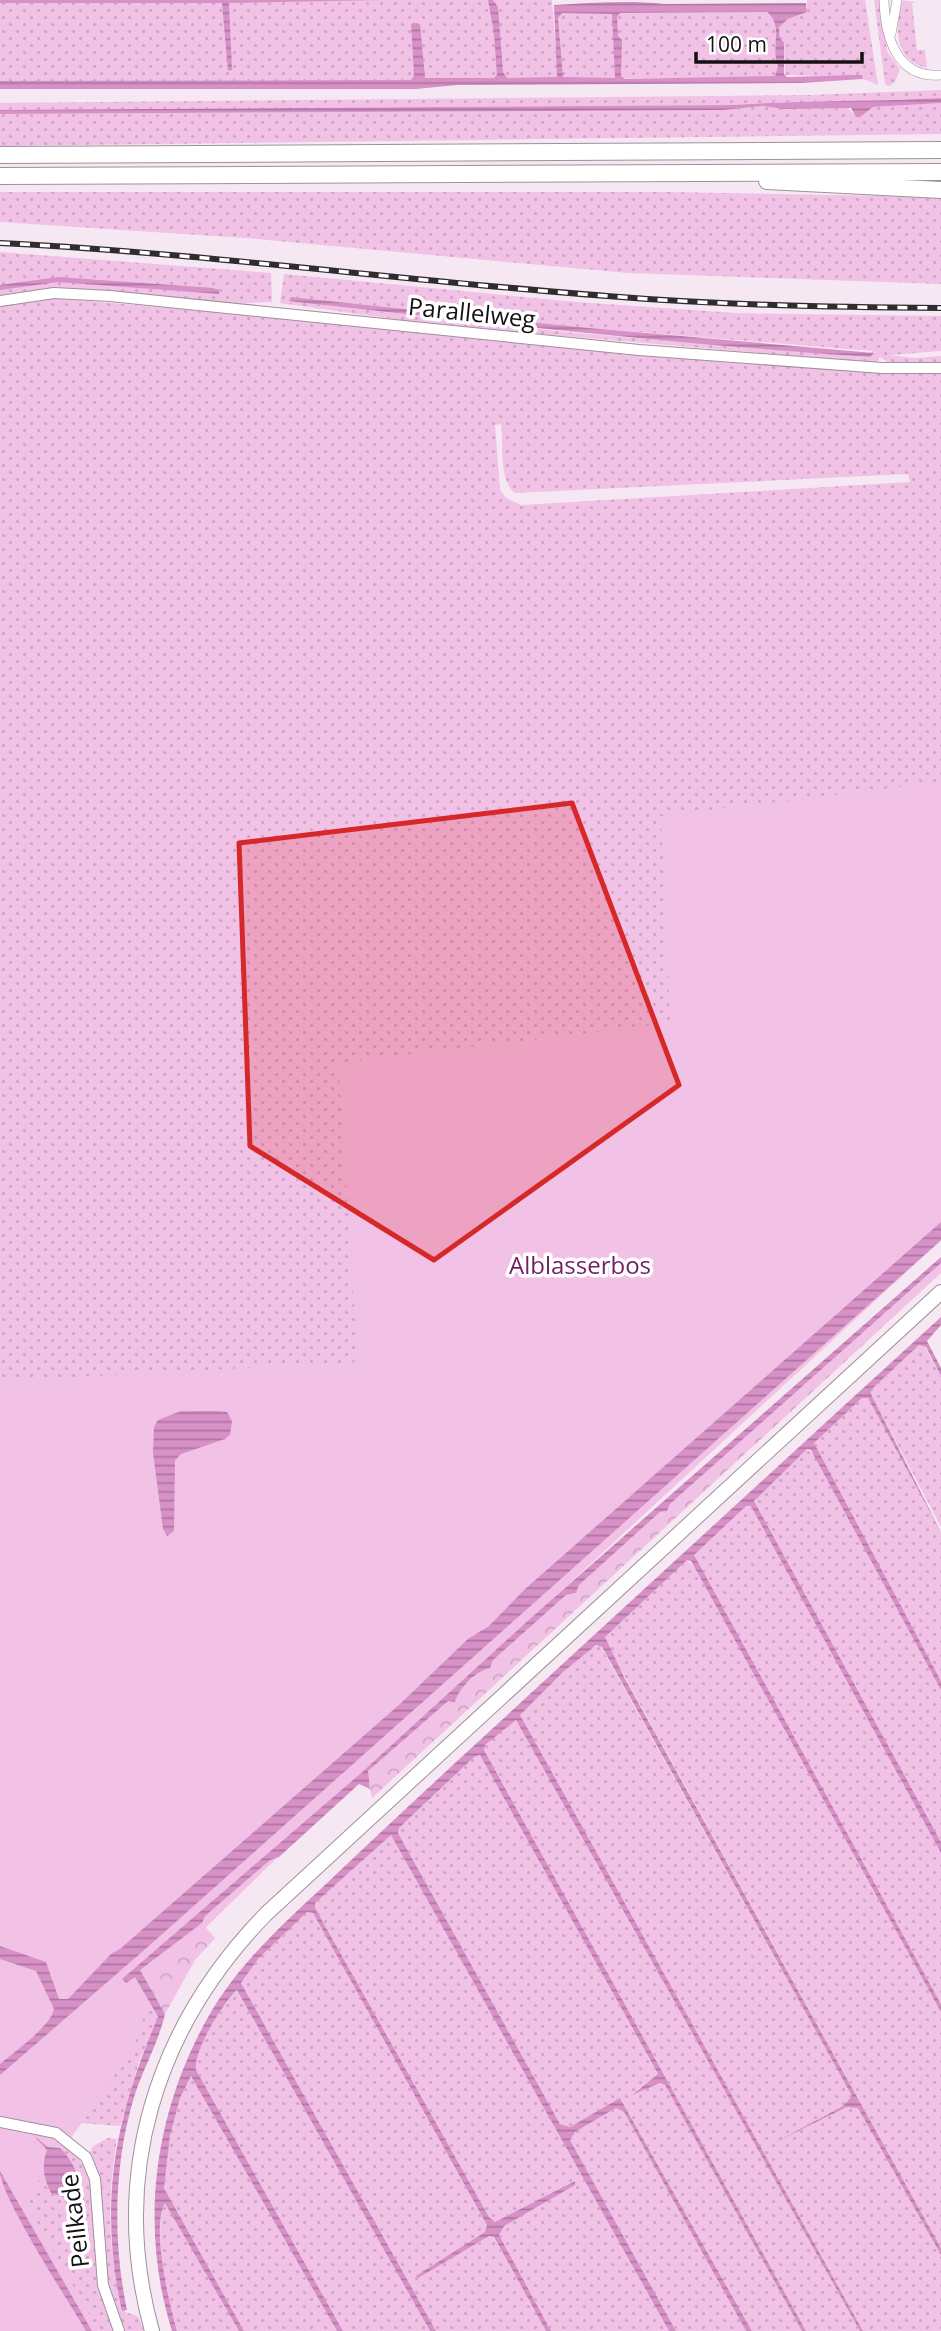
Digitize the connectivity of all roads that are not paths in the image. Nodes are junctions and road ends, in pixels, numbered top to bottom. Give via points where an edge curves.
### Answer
1 (884, 0) edge
2 (897, 0) edge
3 (890, 39) junction
4 (941, 75) edge
5 (941, 142) edge
6 (866, 150) junction
7 (941, 150) edge
8 (0, 155) edge
9 (941, 172) edge
10 (688, 173) junction
11 (0, 176) edge
12 (941, 190) edge
13 (0, 301) edge
14 (941, 368) edge
15 (941, 1292) edge
16 (0, 2122) edge
17 (119, 2331) edge
18 (152, 2331) edge

1 - 3 street
2 - 3 street
3 - 4 street via 906,68
5 - 6 highway
6 - 7 highway
6 - 8 highway
9 - 10 highway
10 - 11 highway
10 - 12 highway via 807,186
13 - 14 street, Parallelweg via 54,293 110,296 639,350 882,368
15 - 18 main road via 275,1906 222,1963 184,2023 146,2122 135,2216
16 - 17 street, Peilkade via 56,2133 86,2157 95,2179 103,2285

